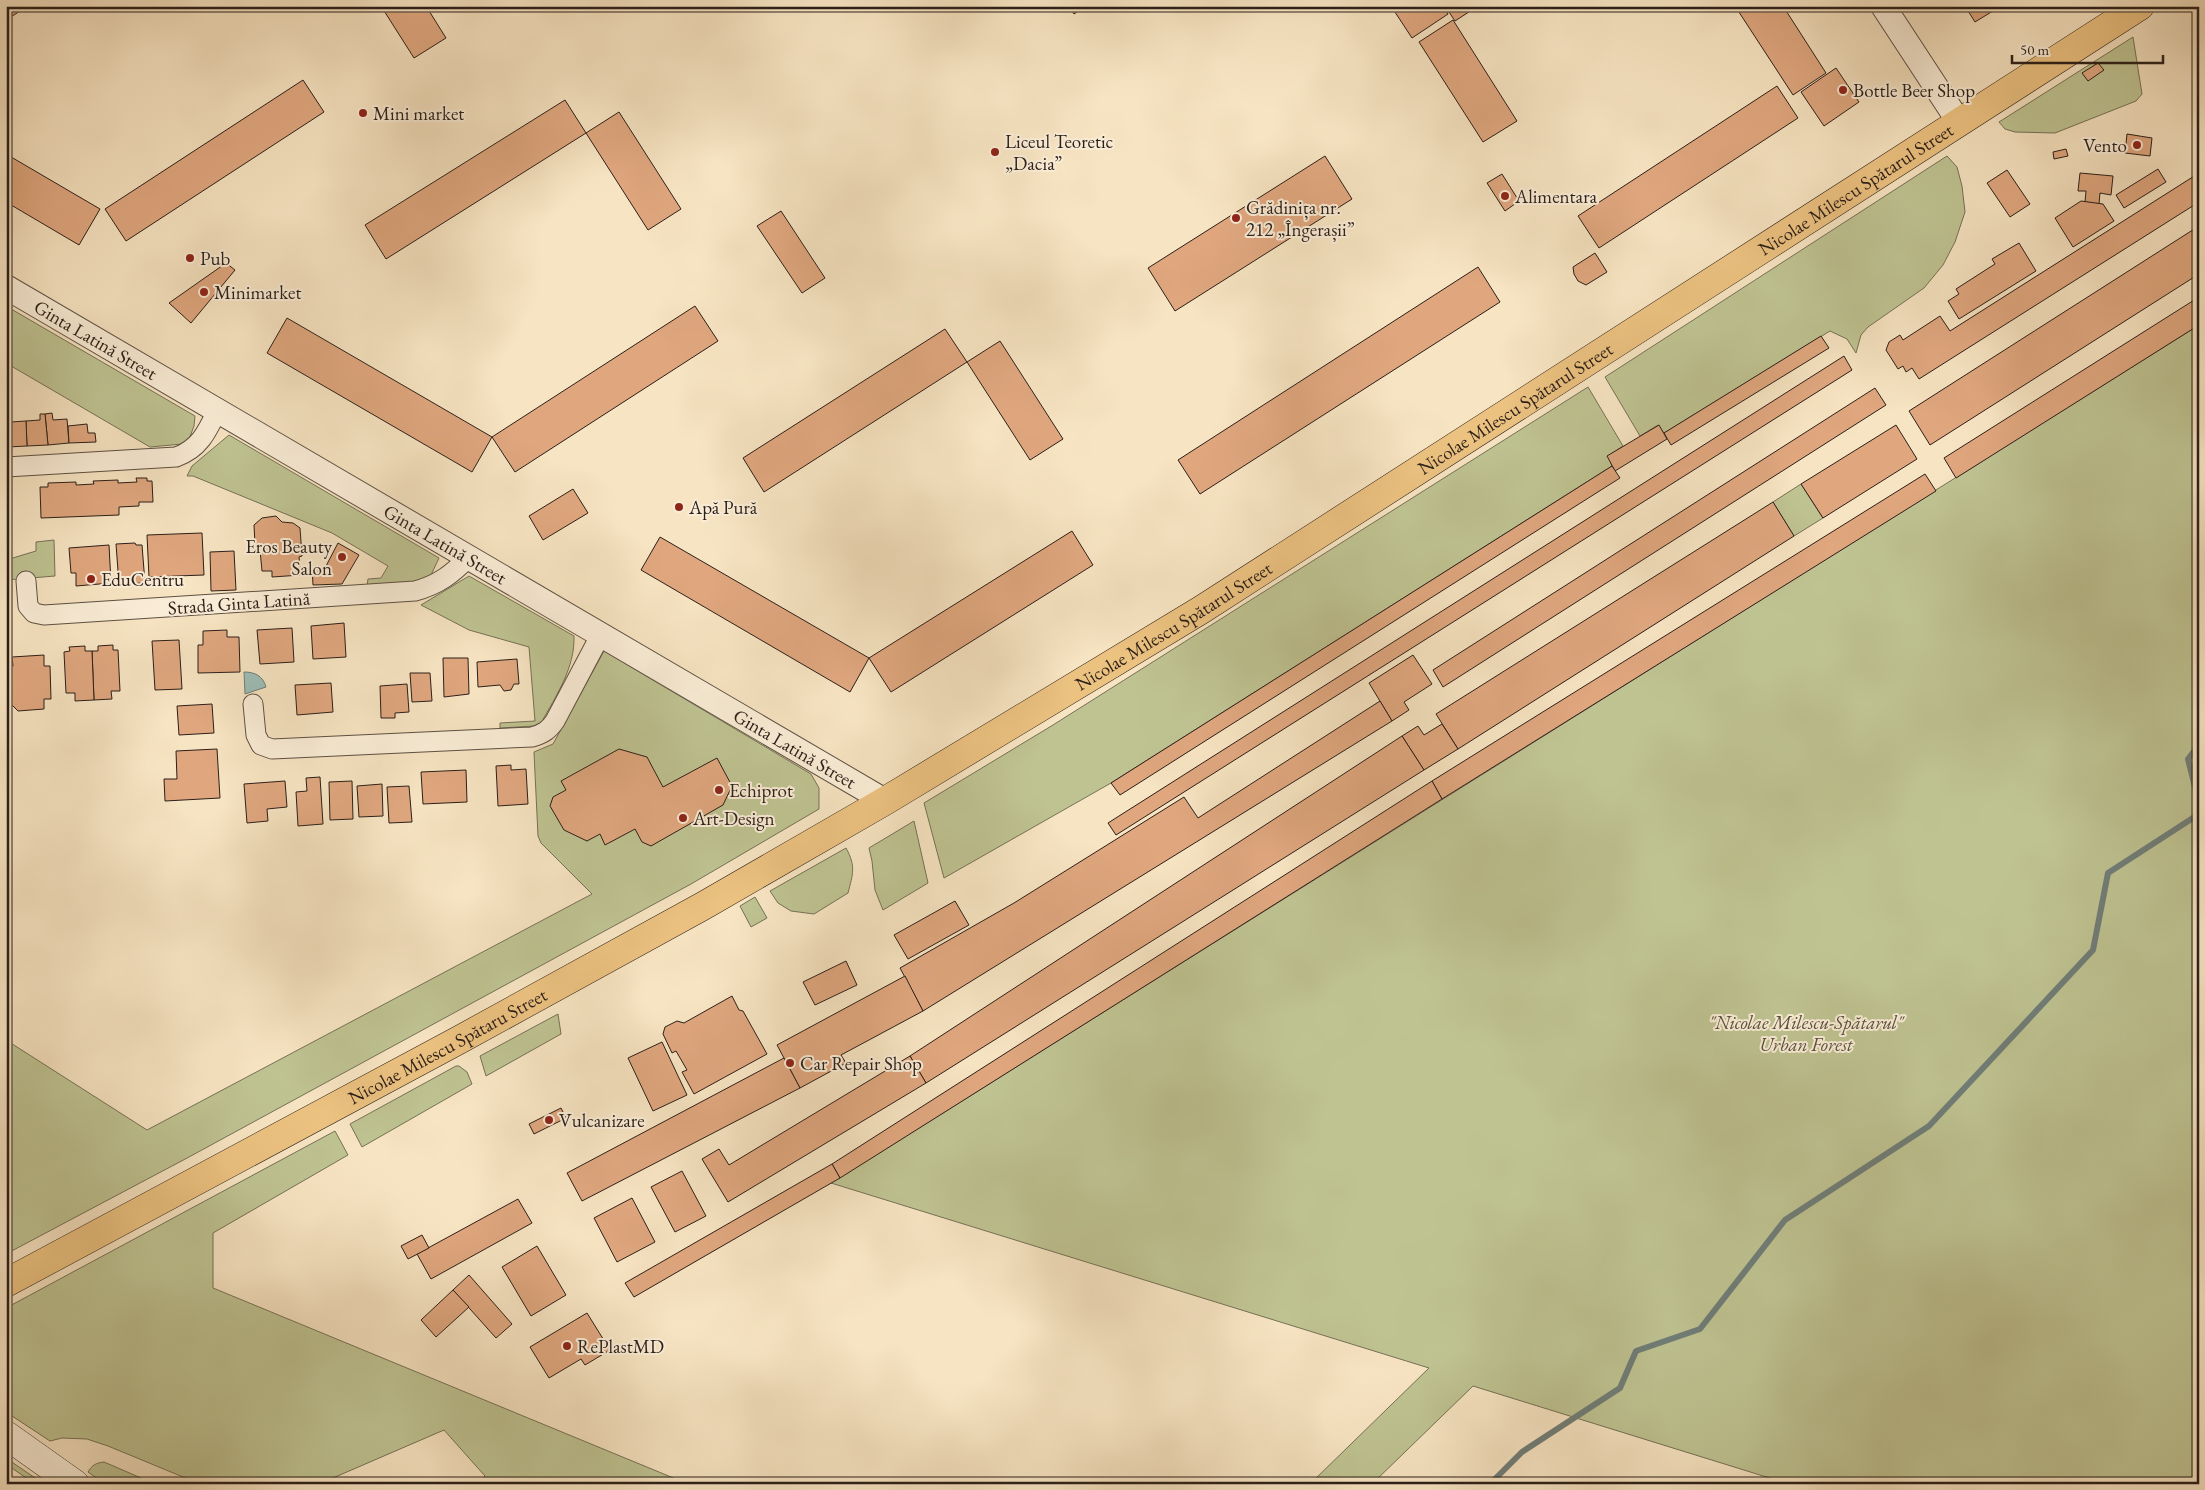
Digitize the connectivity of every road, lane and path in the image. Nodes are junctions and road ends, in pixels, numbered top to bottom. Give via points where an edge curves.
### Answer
1 (1883, 6) edge
2 (2140, 6) edge
3 (1959, 122) junction
4 (6, 287) edge
5 (217, 411) junction
6 (6, 467) edge
7 (468, 558) junction
8 (26, 581) dead end
9 (600, 636) junction
10 (253, 704) dead end
11 (885, 801) junction
12 (6, 1283) edge
13 (6, 1435) edge
14 (75, 1484) edge

1 - 3 street
2 - 3 main road, Nicolae Milescu Spătarul Street
3 - 11 main road, Nicolae Milescu Spătarul Street via 1201,610
4 - 5 street, Ginta Latină Street
5 - 6 street via 198,445 176,457
5 - 7 street, Ginta Latină Street
7 - 8 street, Strada Ginta Latină via 452,575 416,591 44,615 34,613 28,606
7 - 9 street, Ginta Latină Street
9 - 10 street via 555,721 532,737 272,749 261,745 256,735
9 - 11 street, Ginta Latină Street
11 - 12 main road, Nicolae Milescu Spătaru Street via 467,1036
13 - 14 main road

